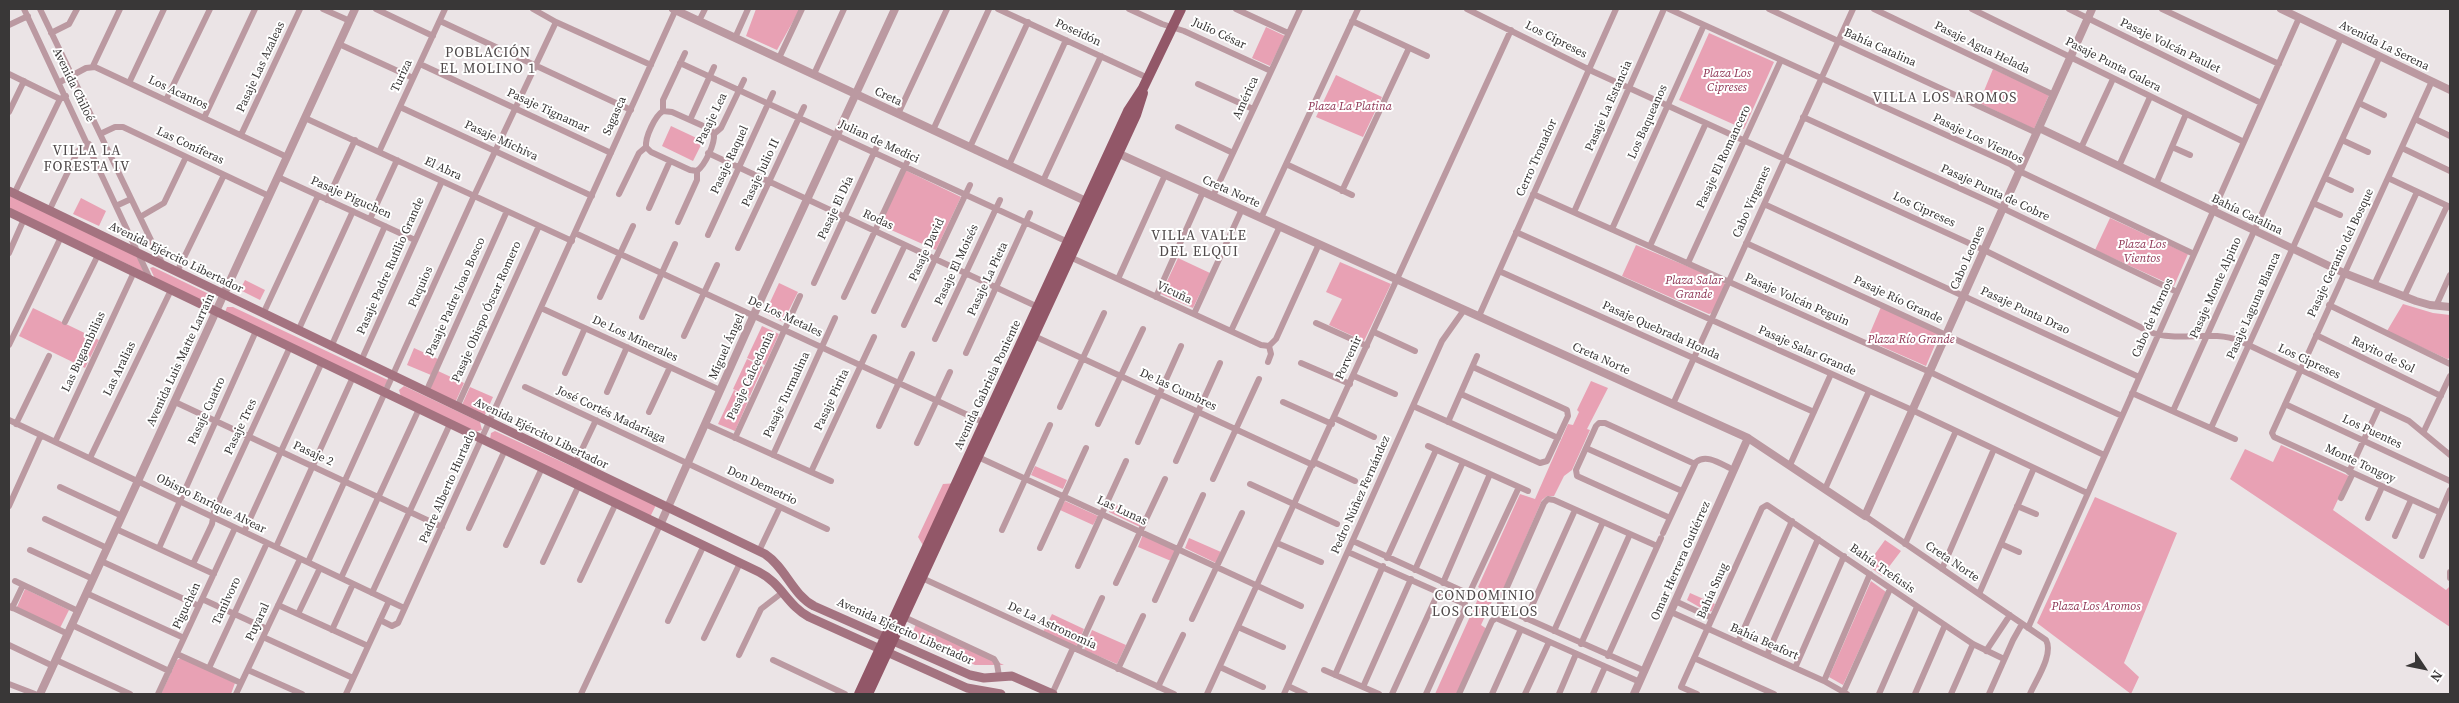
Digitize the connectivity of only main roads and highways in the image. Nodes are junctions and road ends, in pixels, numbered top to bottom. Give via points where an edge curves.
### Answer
1 (1181, 9) edge
2 (11, 193) edge
3 (1091, 203) junction
4 (9, 212) edge
5 (721, 533) junction
6 (713, 550) junction
7 (889, 639) junction
8 (884, 650) junction
9 (859, 694) edge
10 (868, 694) edge
11 (1001, 694) edge
12 (1052, 694) edge

1 - 3 main road, Avenida Gabriela Poniente via 1143,88 1139,107
2 - 5 main road, Avenida Ejército Libertador
3 - 7 main road, Avenida Gabriela Poniente via 1068,242
3 - 7 main road, Avenida Gabriela Poniente via 1070,257 904,617
4 - 6 main road, Avenida Ejército Libertador
5 - 6 main road via 712,539
5 - 7 main road, Avenida Ejército Libertador via 759,551 780,567 809,603
6 - 8 main road, Avenida Ejército Libertador via 766,575 803,614
7 - 8 main road, Avenida Gabriela Poniente
7 - 12 main road, Avenida Ejército Libertador via 976,676 1016,677
8 - 9 main road, Avenida Gabriela Poniente
8 - 10 main road, Avenida Gabriela Poniente
8 - 11 main road, Avenida Ejército Libertador via 967,688

